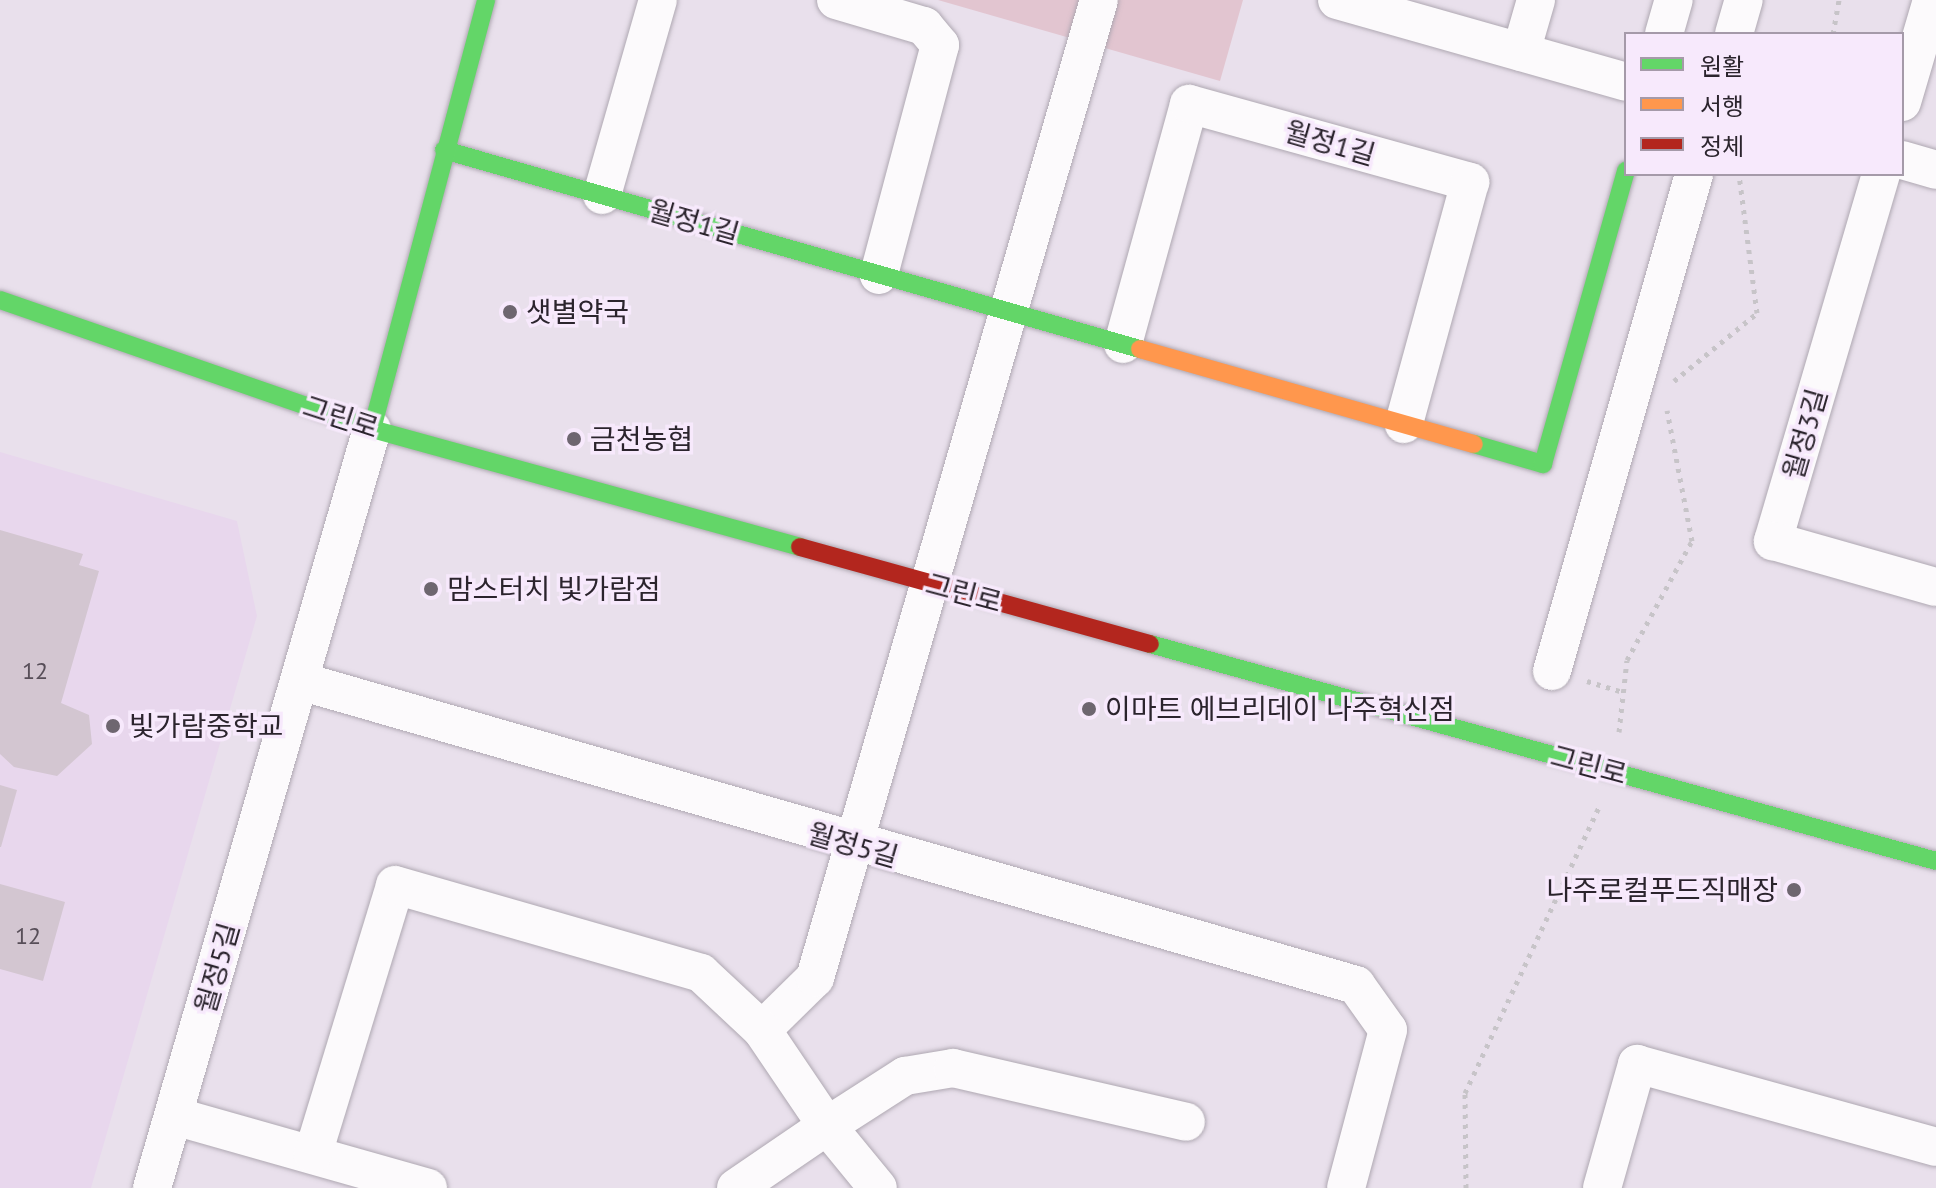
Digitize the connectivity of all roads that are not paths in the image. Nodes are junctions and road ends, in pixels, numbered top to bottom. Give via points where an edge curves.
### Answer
1 (486, 0) edge
2 (658, 0) edge
3 (836, 0) edge
4 (1099, 0) edge
5 (1337, 0) edge
6 (1536, 0) edge
7 (1674, 0) edge
8 (1744, 0) edge
9 (1932, 0) edge
10 (1665, 32) edge
11 (1735, 32) edge
12 (1521, 52) junction
13 (1624, 81) edge
14 (1904, 95) edge
15 (444, 150) junction
16 (1904, 161) edge
17 (1936, 170) edge
18 (1624, 176) edge
19 (1693, 176) edge
20 (1880, 176) edge
21 (602, 195) junction
22 (879, 275) junction
23 (0, 300) edge
24 (1011, 312) junction
25 (1123, 344) junction
26 (1404, 424) junction
27 (372, 429) junction
28 (1933, 575) edge
29 (933, 584) junction
30 (1552, 671) dead end
31 (300, 681) junction
32 (853, 845) junction
33 (1936, 861) edge
34 (762, 1030) junction
35 (174, 1116) junction
36 (1186, 1122) dead end
37 (827, 1126) junction
38 (1936, 1147) edge
39 (313, 1154) junction
40 (152, 1188) edge
41 (428, 1188) edge
42 (736, 1188) edge
43 (878, 1188) edge
44 (1346, 1188) edge
45 (1602, 1188) edge

1 - 15 street
2 - 21 street
3 - 22 street via 924,26 940,45
4 - 24 street
5 - 12 street
6 - 12 street
7 - 10 street
8 - 11 street
9 - 14 street
12 - 13 street
15 - 21 street, 월정1길
15 - 27 street
16 - 17 street
18 - 26 street, 월정1길 via 1543,464
19 - 30 street
20 - 28 street, 월정3길 via 1773,541
21 - 22 street, 월정1길
22 - 24 street, 월정1길
23 - 27 street, 그린로
24 - 25 street, 월정1길
24 - 29 street
25 - 26 street, 월정1길
25 - 26 street, 월정1길 via 1189,104 1470,182
27 - 29 street, 그린로
27 - 31 street, 월정5길
29 - 32 street
29 - 33 street, 그린로
31 - 32 street, 월정5길
31 - 35 street, 월정5길
32 - 34 street via 815,978
32 - 44 street, 월정5길 via 1356,985 1388,1030
34 - 37 street
34 - 39 street via 701,973 395,885
35 - 39 street
35 - 40 street, 월정5길
36 - 37 street via 953,1068 905,1076
37 - 42 street
37 - 43 street
38 - 45 street via 1637,1064
39 - 41 street

